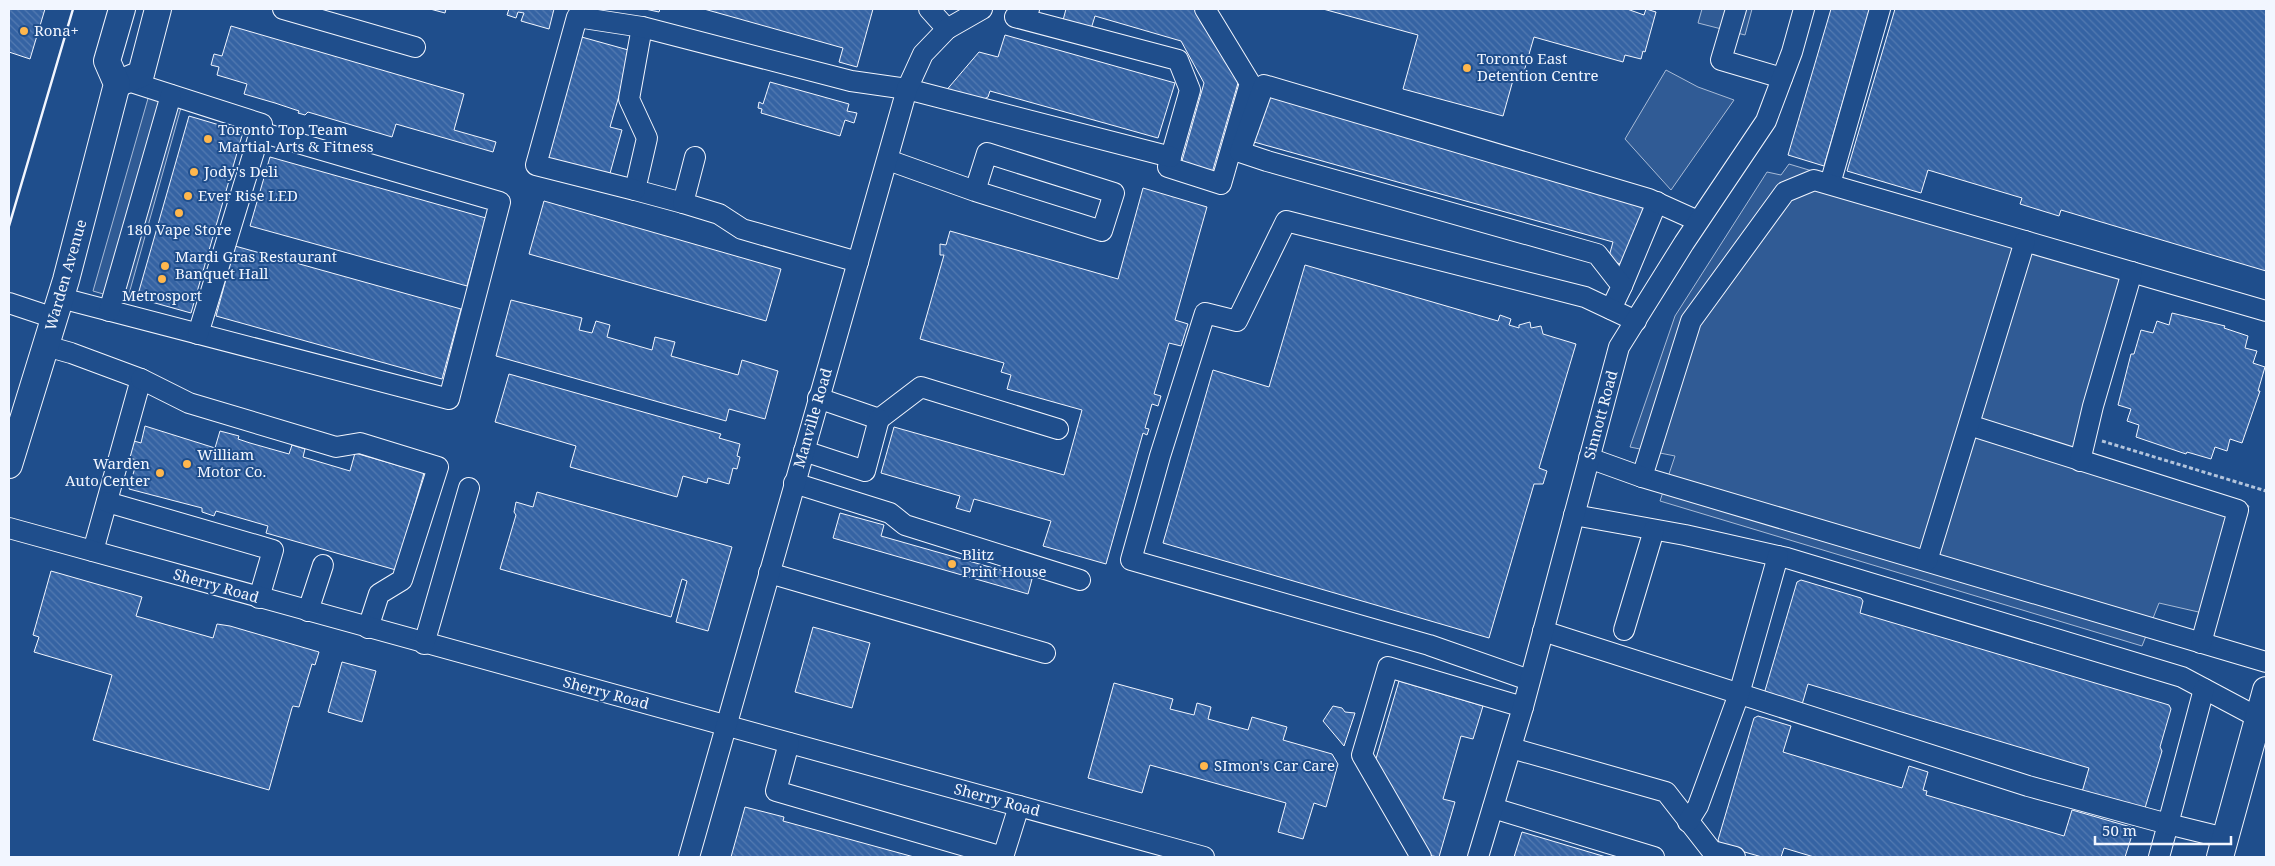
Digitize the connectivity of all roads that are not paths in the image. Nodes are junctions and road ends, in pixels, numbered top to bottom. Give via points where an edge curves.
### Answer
1 (122, 9) edge
2 (158, 9) edge
3 (282, 9) edge
4 (929, 9) edge
5 (1029, 9) edge
6 (1205, 9) edge
7 (1736, 9) edge
8 (1804, 9) edge
9 (1880, 9) edge
10 (969, 12) edge
11 (642, 28) junction
12 (947, 29) junction
13 (415, 47) dead end
14 (1782, 78) junction
15 (121, 82) junction
16 (907, 90) junction
17 (171, 95) junction
18 (260, 132) junction
19 (695, 157) dead end
20 (1171, 157) junction
21 (888, 160) junction
22 (1830, 184) junction
23 (635, 190) junction
24 (975, 192) junction
25 (1657, 202) junction
26 (683, 203) junction
27 (1698, 221) junction
28 (2025, 241) junction
29 (858, 262) junction
30 (2132, 272) junction
31 (1622, 286) junction
32 (9, 304) edge
33 (57, 308) junction
34 (1611, 309) junction
35 (109, 311) junction
36 (2266, 312) edge
37 (1636, 321) junction
38 (198, 334) junction
39 (46, 346) junction
40 (141, 380) junction
41 (818, 398) junction
42 (879, 419) junction
43 (1969, 426) junction
44 (1058, 429) dead end
45 (804, 451) junction
46 (1589, 458) junction
47 (10, 459) edge
48 (2080, 461) junction
49 (1642, 476) junction
50 (794, 483) junction
51 (470, 488) dead end
52 (107, 502) junction
53 (1574, 515) junction
54 (9, 528) edge
55 (1654, 530) junction
56 (93, 551) junction
57 (1778, 556) junction
58 (1927, 561) junction
59 (323, 565) dead end
60 (769, 573) junction
61 (1080, 580) dead end
62 (259, 598) junction
63 (308, 611) junction
64 (368, 628) junction
65 (1624, 630) dead end
66 (1542, 631) junction
67 (2201, 643) junction
68 (424, 644) junction
69 (1045, 653) dead end
70 (2266, 662) edge
71 (1530, 680) junction
72 (2204, 689) junction
73 (2266, 690) edge
74 (1739, 694) junction
75 (1523, 707) junction
76 (2258, 718) junction
77 (726, 726) junction
78 (789, 743) junction
79 (1511, 748) junction
80 (1018, 806) junction
81 (1493, 808) junction
82 (1688, 822) junction
83 (2168, 824) junction
84 (2222, 848) edge
85 (689, 857) edge
86 (1204, 857) edge
87 (1421, 857) edge
88 (1478, 857) edge
89 (1654, 857) edge
90 (1735, 857) edge
91 (2158, 857) edge

1 - 15 main road via 106,61
2 - 15 main road via 140,74
3 - 13 street
4 - 12 street
5 - 20 street via 1015,17 1178,60 1190,90
6 - 20 street via 1250,83 1221,184 1168,167
7 - 14 street via 1721,60
8 - 14 street, Sinnott Road
9 - 22 street
10 - 12 street, Manville Road
11 - 16 street via 851,81
11 - 23 street via 629,99 648,138
11 - 23 street via 577,16 536,165
12 - 16 street, Manville Road via 923,54
14 - 27 street, Sinnott Road via 1766,121
15 - 17 street
15 - 33 main road, Warden Avenue
16 - 20 street
16 - 21 street, Manville Road
17 - 18 street via 262,124
17 - 35 street
18 - 38 street
18 - 38 street via 500,202 449,399
19 - 26 street
21 - 24 street
21 - 29 street, Manville Road
22 - 28 street
22 - 49 street via 1814,180 1785,192 1691,321
23 - 26 street
24 - 24 street via 1102,230 1114,193 987,153
25 - 27 street
25 - 31 street
25 - 31 street via 1264,86 1260,93 1240,152 1596,254
26 - 29 street via 719,214 742,229
27 - 37 street, Sinnott Road
28 - 30 street
28 - 43 street
29 - 41 street, Manville Road
30 - 36 street
30 - 48 street
31 - 34 street
32 - 33 street
33 - 35 street
33 - 39 main road, Warden Avenue
34 - 37 street
34 - 71 street via 1585,296 1286,221 1237,321 1205,313 1131,560 1429,645
35 - 38 street
37 - 46 street, Sinnott Road via 1619,347
39 - 40 street
39 - 47 main road, Warden Avenue
40 - 52 street
40 - 64 street via 189,403 336,447 360,443 438,467 402,580 379,594
41 - 42 street
41 - 45 street, Manville Road
42 - 44 street via 921,387
42 - 45 street via 866,471
43 - 48 street
43 - 58 street
45 - 50 street, Manville Road
46 - 49 street
46 - 53 street, Sinnott Road
48 - 67 street via 2238,510
49 - 58 street
50 - 60 street, Manville Road
50 - 61 street via 890,513 905,525
51 - 68 street
52 - 56 street
52 - 62 street via 273,550
53 - 55 street
53 - 66 street, Sinnott Road
54 - 56 street, Sherry Road
55 - 57 street
55 - 65 street
56 - 62 street, Sherry Road
57 - 72 street via 2182,677
57 - 74 street
58 - 67 street
59 - 63 street
60 - 69 street
60 - 77 street, Manville Road
62 - 63 street, Sherry Road
63 - 64 street, Sherry Road
64 - 68 street, Sherry Road
66 - 71 street, Sinnott Road
66 - 74 street
67 - 70 street
68 - 77 street, Sherry Road
71 - 75 street, Sinnott Road
72 - 76 street
72 - 83 street
73 - 76 main road
74 - 82 street via 1698,806
74 - 83 street via 2028,786
75 - 79 street, Sinnott Road
75 - 87 street via 1388,667 1362,755
76 - 84 main road
77 - 78 street, Sherry Road
77 - 85 street, Manville Road
78 - 80 street, Sherry Road
78 - 80 street via 776,791 1003,857
79 - 81 street, Sinnott Road
79 - 82 street via 1666,792
80 - 86 street, Sherry Road
81 - 88 street, Sinnott Road
81 - 89 street
82 - 90 street via 1712,851
83 - 84 street
83 - 91 street

